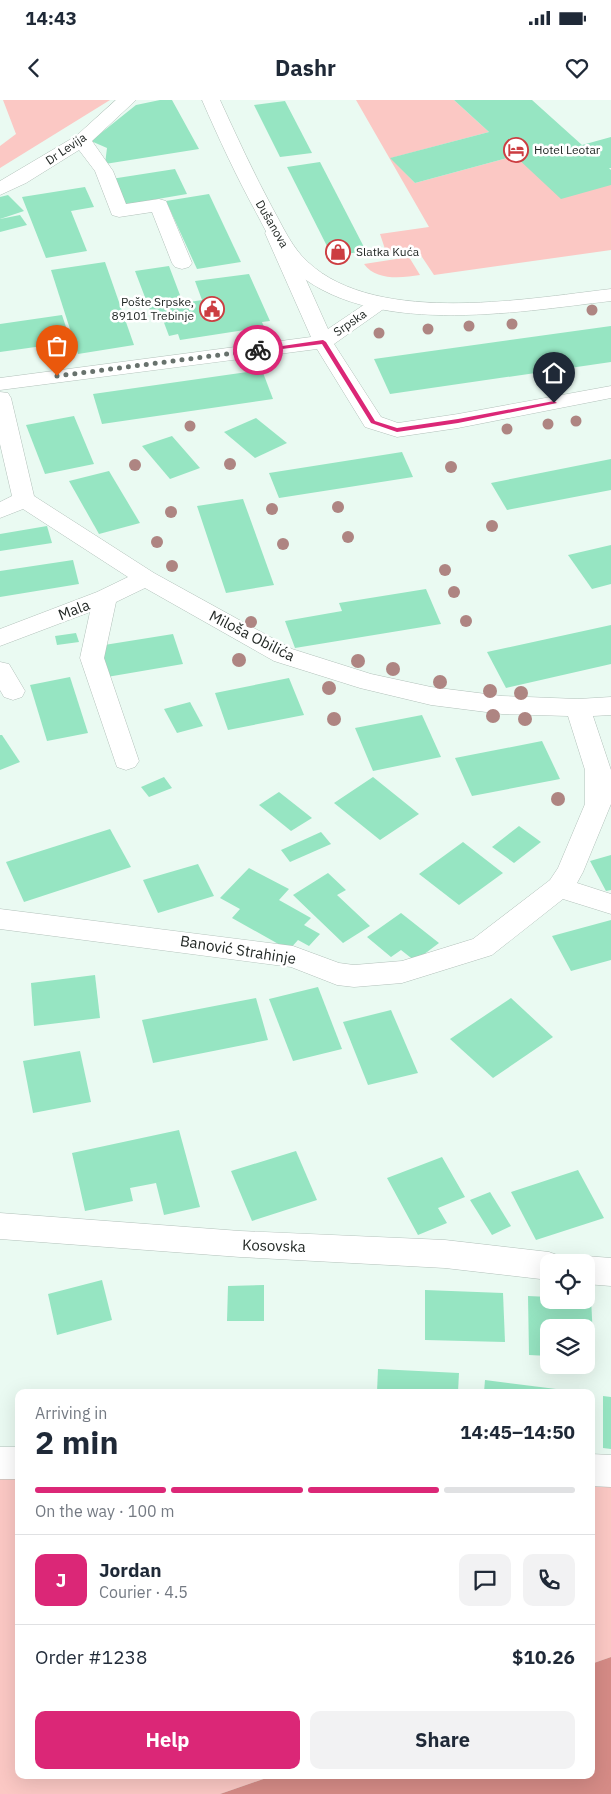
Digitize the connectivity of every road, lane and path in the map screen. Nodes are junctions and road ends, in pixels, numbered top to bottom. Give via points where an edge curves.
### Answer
1 (127, 100) edge
2 (211, 100) edge
3 (82, 140) junction
4 (0, 189) edge
5 (271, 222) junction
6 (182, 263) dead end
7 (611, 295) edge
8 (378, 304) junction
9 (323, 342) junction
10 (0, 384) edge
11 (611, 392) edge
12 (0, 398) edge
13 (24, 499) junction
14 (0, 511) edge
15 (146, 578) junction
16 (105, 598) junction
17 (0, 638) edge
18 (0, 670) edge
19 (13, 691) dead end
20 (611, 706) edge
21 (578, 708) junction
22 (126, 761) dead end
23 (559, 887) junction
24 (611, 904) edge
25 (0, 919) edge
26 (0, 1226) edge
27 (540, 1265) edge
28 (595, 1271) edge
29 (611, 1272) edge
30 (15, 1463) edge
31 (0, 1464) edge
32 (595, 1470) edge
33 (611, 1471) edge

1 - 3 street, Dr Levija
2 - 5 street, Dušanova via 232,149
3 - 4 street, Dr Levija
3 - 6 street via 104,171 119,211 159,206
5 - 8 street, Dušanova via 291,255 308,272 335,288
5 - 9 street
7 - 8 street, Srpska via 442,309
8 - 9 street, Srpska
9 - 10 street, Srpska
9 - 11 street via 373,422 397,430
12 - 13 street
13 - 14 street
13 - 15 street, Miloša Obilića
15 - 16 street, Mala
15 - 21 street, Miloša Obilića via 283,655 369,682 431,696 502,705
16 - 17 street, Mala
16 - 22 street via 92,658
18 - 19 street
20 - 21 street, Miloša Obilića
21 - 23 street, Banović Strahinje via 598,770 598,804 570,872
23 - 24 street
23 - 25 street, Banović Strahinje via 482,946 402,972 354,976 338,974 292,957
26 - 27 street, Kosovska via 240,1244 445,1254
28 - 29 street
30 - 31 street
32 - 33 street

